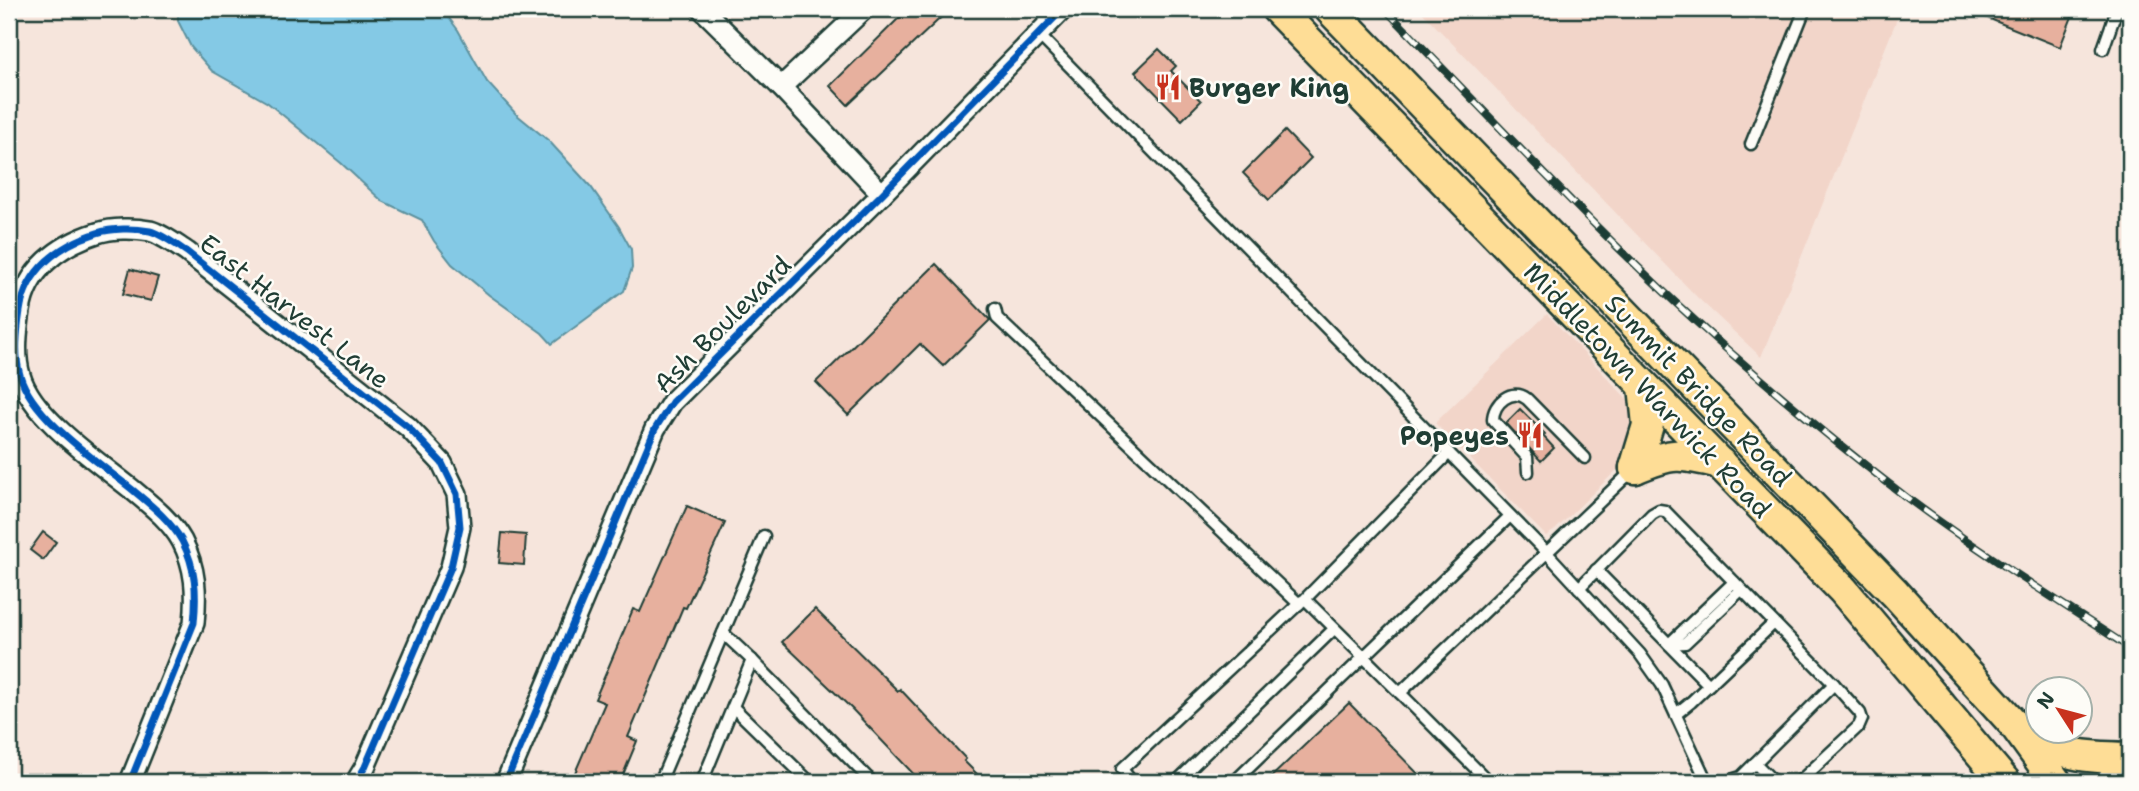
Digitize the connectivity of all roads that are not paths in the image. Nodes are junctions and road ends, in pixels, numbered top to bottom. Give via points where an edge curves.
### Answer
1 (702, 9) edge
2 (864, 9) edge
3 (1063, 9) edge
4 (1277, 9) edge
5 (1330, 9) edge
6 (1805, 9) edge
7 (2117, 9) edge
8 (1038, 34) junction
9 (2103, 49) dead end
10 (781, 87) junction
11 (1751, 144) dead end
12 (882, 194) junction
13 (995, 309) dead end
14 (1644, 386) junction
15 (1449, 453) junction
16 (1585, 458) dead end
17 (1720, 463) junction
18 (1634, 468) junction
19 (1528, 472) dead end
20 (1510, 516) junction
21 (764, 536) dead end
22 (1547, 553) junction
23 (1596, 570) junction
24 (1738, 586) junction
25 (1579, 588) junction
26 (1302, 602) junction
27 (1774, 623) junction
28 (1334, 629) junction
29 (723, 634) junction
30 (1669, 644) junction
31 (1365, 658) junction
32 (752, 660) junction
33 (1834, 684) junction
34 (1709, 685) junction
35 (1401, 693) junction
36 (733, 707) junction
37 (1676, 714) junction
38 (2014, 724) junction
39 (1975, 747) junction
40 (2130, 758) edge
41 (1755, 763) junction
42 (2130, 768) edge
43 (130, 782) edge
44 (356, 782) edge
45 (506, 782) edge
46 (660, 782) edge
47 (702, 782) edge
48 (810, 782) edge
49 (872, 782) edge
50 (1132, 782) edge
51 (1176, 782) edge
52 (1234, 782) edge
53 (1489, 782) edge
54 (1707, 782) edge
55 (1725, 782) edge
56 (1774, 782) edge
57 (1799, 782) edge
58 (1994, 782) edge
59 (2005, 782) edge
60 (2056, 782) edge
61 (2103, 782) edge

1 - 10 street
2 - 10 street
3 - 8 street, Ash Boulevard
4 - 14 main road, Middletown Warwick Road
5 - 38 main road, Summit Bridge Road via 1895,593
6 - 11 lane
7 - 9 lane
8 - 12 street, Ash Boulevard
8 - 15 lane
10 - 12 street
12 - 45 street, Ash Boulevard via 672,401 654,429
13 - 26 lane via 997,318
14 - 17 main road, Middletown Warwick Road
14 - 18 main road via 1648,425
15 - 20 lane
15 - 26 lane
16 - 19 lane via 1527,399 1515,394 1496,408 1493,420 1527,457
17 - 18 main road via 1674,454
17 - 39 main road, Middletown Warwick Road via 1843,590
18 - 22 lane
20 - 22 lane
20 - 31 lane
21 - 29 lane
22 - 25 lane
22 - 35 lane
23 - 24 lane via 1659,510
23 - 25 lane
23 - 30 lane
24 - 27 lane
24 - 30 lane via 1685,643
25 - 37 lane via 1640,654
26 - 28 lane
26 - 50 lane via 1122,769
27 - 33 lane
27 - 34 lane
28 - 31 lane
28 - 51 lane
29 - 32 lane
29 - 46 lane
30 - 34 lane
31 - 35 lane
31 - 52 lane
32 - 36 lane
32 - 49 lane
33 - 41 lane
33 - 57 lane via 1862,719
34 - 37 lane
35 - 53 lane
36 - 47 lane
36 - 48 lane
37 - 54 lane
38 - 40 main road via 2062,752
38 - 60 main road, Summit Bridge Road
39 - 58 main road
39 - 59 main road, Middletown Warwick Road
41 - 55 lane via 1741,777
41 - 56 lane
42 - 61 street
43 - 44 street, East Harvest Lane via 194,623 194,568 162,513 37,408 20,375 16,337 22,298 41,265 73,240 107,230 151,231 187,252 408,427 442,463 457,494 460,527 452,567

